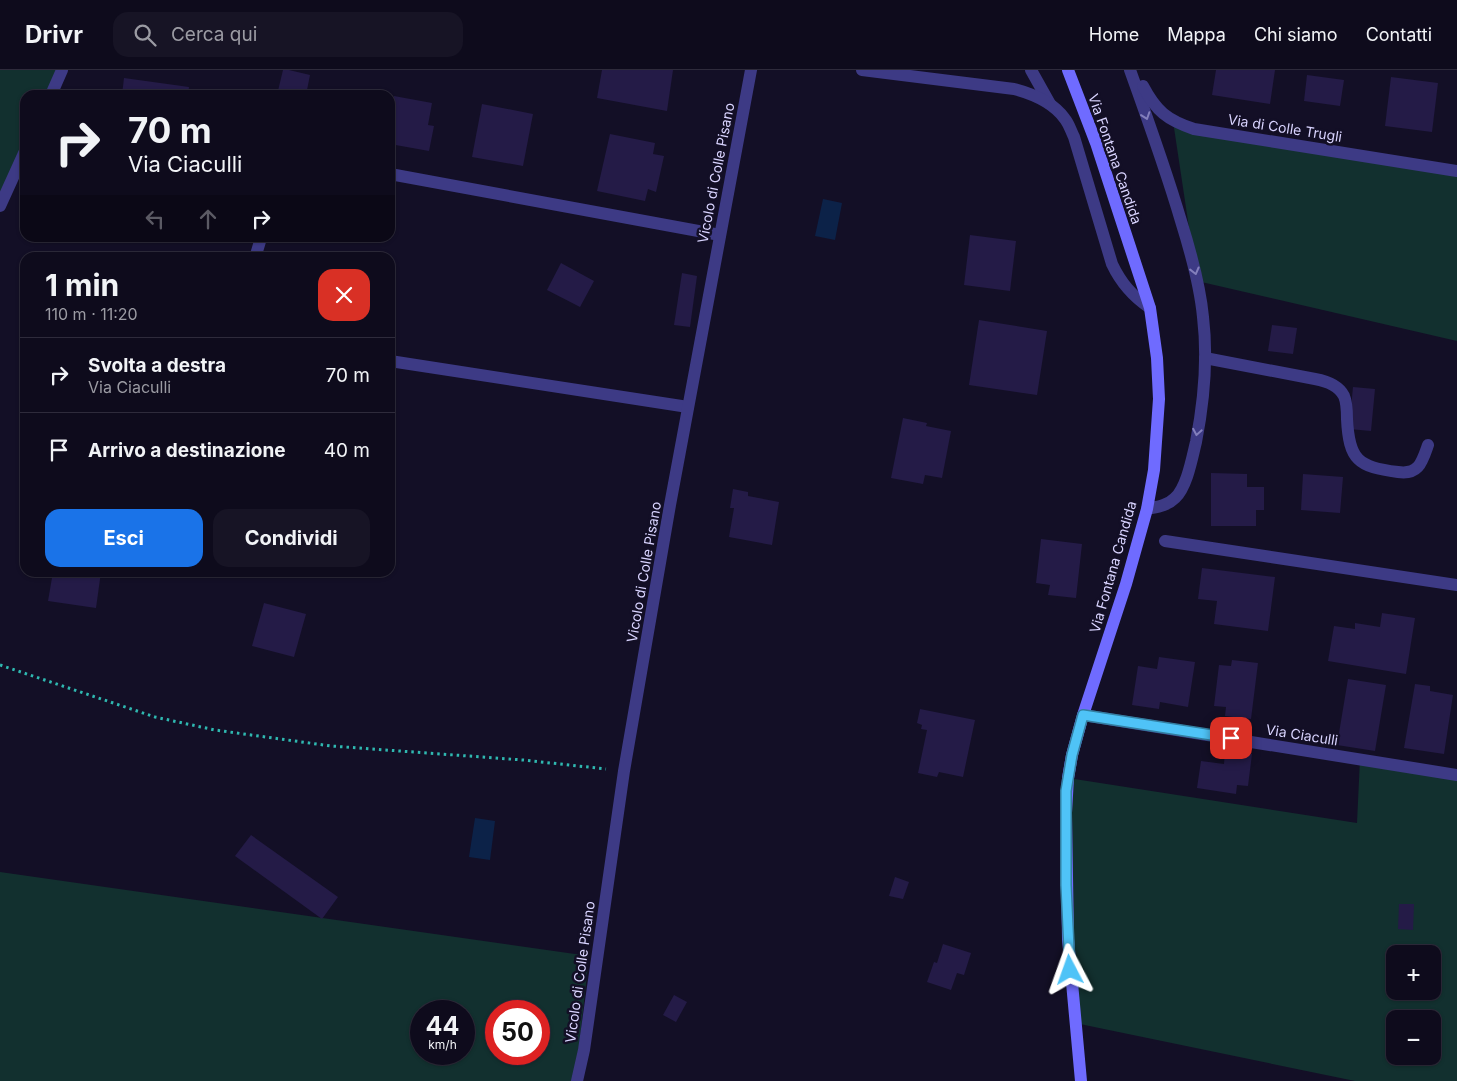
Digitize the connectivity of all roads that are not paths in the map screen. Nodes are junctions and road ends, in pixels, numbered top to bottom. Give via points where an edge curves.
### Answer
1 (62, 70) edge
2 (751, 70) edge
3 (862, 70) edge
4 (1031, 70) edge
5 (1068, 70) edge
6 (1130, 70) edge
7 (1135, 70) edge
8 (53, 90) edge
9 (1050, 104) junction
10 (20, 162) edge
11 (1457, 171) edge
12 (395, 175) edge
13 (0, 206) edge
14 (720, 235) junction
15 (1150, 308) junction
16 (1205, 358) junction
17 (395, 362) edge
18 (688, 407) junction
19 (1428, 445) dead end
20 (1147, 509) junction
21 (1164, 540) dead end
22 (1457, 585) edge
23 (1083, 715) junction
24 (1457, 775) edge
25 (577, 1081) edge
26 (1081, 1081) edge

1 - 8 street
2 - 14 street, Vicolo di Colle Pisano
3 - 9 street via 1014,89
4 - 9 street
5 - 15 main road, Via Fontana Candida via 1096,143
6 -> 16 street via 1198,281
7 - 11 street, Via di Colle Trugli via 1159,111 1187,126
9 - 15 street via 1066,119 1074,137 1116,273 1133,296
10 - 13 street
12 - 14 street
14 - 18 street, Vicolo di Colle Pisano
15 - 20 main road, Via Fontana Candida via 1159,400 1154,470
16 - 19 street via 1329,382 1341,392 1346,403 1350,448 1357,460 1369,466 1412,472 1420,465
16 -> 20 street via 1198,431 1190,467 1174,499
17 - 18 street
18 - 25 street, Vicolo di Colle Pisano via 624,771
20 - 23 main road, Via Fontana Candida
21 - 22 street
23 - 24 street, Via Ciaculli
23 - 26 main road, Via Fontana Candida via 1069,770 1066,813 1068,940

